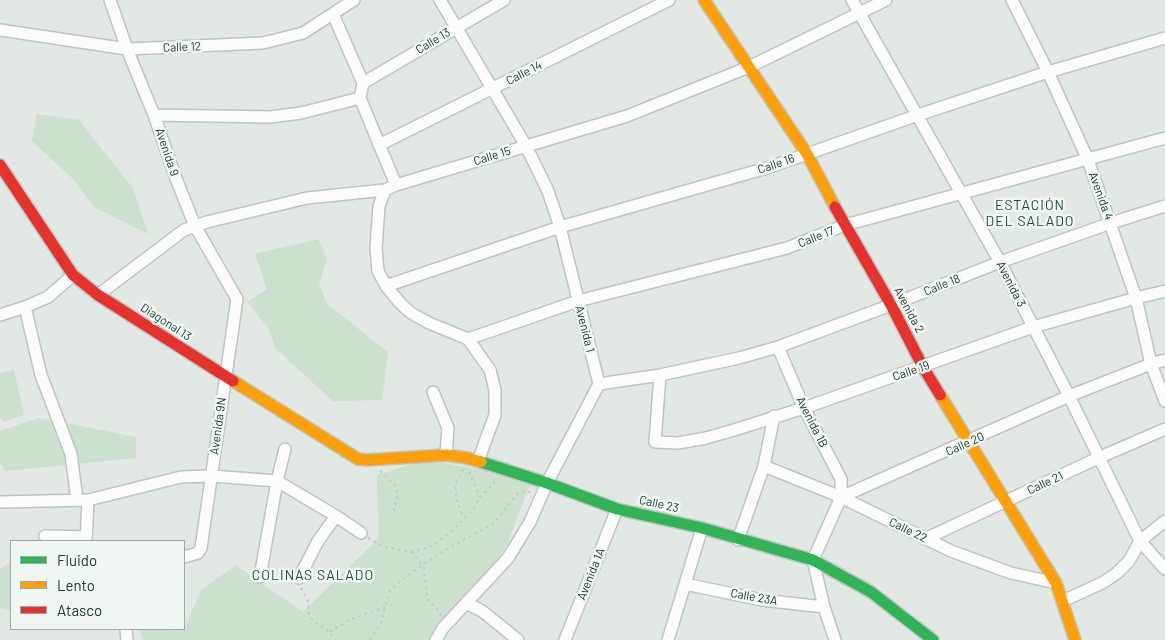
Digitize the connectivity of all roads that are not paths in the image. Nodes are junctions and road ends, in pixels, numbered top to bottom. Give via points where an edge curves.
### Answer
1 (110, 0) edge
2 (354, 0) edge
3 (440, 0) edge
4 (504, 0) edge
5 (669, 0) edge
6 (704, 0) edge
7 (852, 0) edge
8 (886, 0) edge
9 (1012, 0) edge
10 (859, 12) junction
11 (333, 14) junction
12 (456, 28) junction
13 (0, 30) edge
14 (1165, 38) edge
15 (127, 49) junction
16 (749, 67) junction
17 (1048, 72) junction
18 (363, 83) junction
19 (492, 90) junction
20 (360, 98) junction
21 (154, 114) junction
22 (918, 115) junction
23 (1165, 138) edge
24 (379, 146) junction
25 (526, 146) junction
26 (807, 154) junction
27 (1088, 160) junction
28 (0, 166) edge
29 (390, 188) junction
30 (961, 194) junction
31 (1165, 206) edge
32 (1111, 223) junction
33 (845, 225) junction
34 (195, 226) junction
35 (560, 227) junction
36 (1000, 262) junction
37 (73, 275) junction
38 (386, 286) junction
39 (1165, 292) edge
40 (98, 295) junction
41 (1136, 298) junction
42 (237, 299) joint
43 (578, 301) junction
44 (891, 305) junction
45 (24, 307) junction
46 (0, 315) edge
47 (1033, 327) junction
48 (468, 340) junction
49 (778, 347) junction
50 (1165, 360) edge
51 (1151, 364) junction
52 (923, 367) junction
53 (660, 375) junction
54 (225, 376) junction
55 (599, 384) junction
56 (433, 392) dead end
57 (1069, 396) junction
58 (1165, 401) edge
59 (804, 408) junction
60 (774, 416) junction
61 (1165, 429) edge
62 (969, 442) junction
63 (286, 449) dead end
64 (446, 455) junction
65 (1098, 458) junction
66 (363, 459) joint
67 (470, 461) junction
68 (764, 466) junction
69 (212, 476) junction
70 (277, 481) junction
71 (544, 488) junction
72 (841, 497) junction
73 (83, 500) junction
74 (0, 502) edge
75 (1006, 502) junction
76 (617, 509) junction
77 (336, 516) junction
78 (1165, 522) edge
79 (702, 528) junction
80 (361, 534) road end
81 (45, 536) dead end
82 (86, 539) edge
83 (925, 539) junction
84 (738, 540) junction
85 (1140, 541) junction
86 (185, 557) edge
87 (813, 560) junction
88 (1165, 569) edge
89 (260, 577) dead end
90 (299, 578) road end
91 (1056, 583) junction
92 (685, 584) junction
93 (1063, 601) junction
94 (466, 603) junction
95 (824, 606) junction
96 (436, 640) edge
97 (518, 640) edge
98 (565, 640) edge
99 (668, 640) edge
100 (835, 640) edge
101 (933, 640) edge
102 (1075, 640) edge

1 - 15 street, Avenida 9
2 - 11 street, Calle 12
3 - 12 street, Avenida 1
4 - 12 street, Calle 13
5 - 19 street, Calle 14
6 - 16 street, Avenida 2
7 - 10 street, Avenida 3
8 - 10 street, Calle 15
9 - 17 street, Avenida 4
10 - 16 street, Calle 15
10 - 22 street, Avenida 3
11 - 15 street, Calle 12 via 303,33 262,43
11 - 18 street
12 - 18 street, Calle 13
12 - 19 street, Avenida 1
13 - 15 street, Calle 12
14 - 17 street, Calle 16
15 - 21 street, Avenida 9
16 - 25 street, Calle 15 via 627,116
16 - 26 street, Avenida 2
17 - 22 street, Calle 16
17 - 27 street, Avenida 4
18 - 20 street
19 - 24 street, Calle 14
19 - 25 street, Avenida 1
20 - 21 street via 270,117
20 - 24 street
21 - 34 street, Avenida 9
22 - 26 street, Calle 16
22 - 30 street, Avenida 3
23 - 27 street, Calle 17
24 - 29 street
25 - 29 street, Calle 15
25 - 35 street, Avenida 1 via 548,191
26 - 33 street, Avenida 2
26 - 35 street, Calle 16
27 - 30 street, Calle 17
27 - 32 street, Avenida 4
28 - 37 street, Diagonal 13
29 - 34 street, Calle 15 via 307,198
29 - 38 street via 378,206 376,248 378,271
30 - 33 street, Calle 17
30 - 36 street, Avenida 3
31 - 32 street, Calle 18
32 - 36 street, Calle 18
32 - 41 street, Avenida 4
33 - 43 street, Calle 17 via 787,248
33 - 44 street, Avenida 2
34 - 40 street, Calle 15 via 184,230
34 - 42 street, Avenida 9
35 - 38 street, Calle 16
35 - 43 street, Avenida 1
36 - 44 street, Calle 18
36 - 47 street, Avenida 3
37 - 40 street, Diagonal 13
37 - 45 street via 48,297
38 - 48 street via 411,313
39 - 41 street, Calle 19
40 - 54 street, Diagonal 13
41 - 47 street, Calle 19
41 - 51 street, Avenida 4
42 - 54 street, Avenida 9N
43 - 48 street, Calle 17
43 - 55 street, Avenida 1
44 - 49 street, Calle 18
44 - 52 street, Avenida 2
45 - 46 street
45 - 73 street via 41,375 71,454
47 - 52 street, Calle 19
47 - 57 street, Avenida 3
48 - 67 street via 490,370 496,397 495,415
49 - 53 street, Calle 18
49 - 59 street, Avenida 1B
50 - 51 street, Calle 20
51 - 57 street, Calle 20
51 - 58 street, Avenida 4
52 - 59 street, Calle 19
52 - 62 street, Avenida 2
53 - 55 street, Calle 18
53 - 60 street, Calle 19 via 655,442 678,443 706,438
54 - 66 street, Diagonal 13 via 348,454
54 - 69 street, Avenida 9N
55 - 71 street
56 - 64 street via 448,428
57 - 62 street, Calle 20
57 - 65 street, Avenida 3
59 - 60 street, Calle 19
59 - 72 street, Avenida 1B via 841,479
60 - 68 street
61 - 65 street, Calle 21
62 - 72 street, Calle 20
62 - 75 street, Avenida 2
63 - 70 street
64 - 66 street, Calle 23
64 - 67 street, Calle 23
65 - 75 street, Calle 21
65 - 85 street, Avenida 3
67 - 71 street, Calle 23 via 503,470
68 - 72 street, Calle 22
68 - 84 street
69 - 70 street
69 - 73 street via 181,477
69 - 86 street, Avenida 9N via 200,548 198,553
70 - 77 street
70 - 89 street
71 - 76 street, Calle 23
71 - 94 street via 530,522 508,558
72 - 83 street, Calle 22
72 - 87 street
73 - 74 street
73 - 82 street
75 - 83 street, Calle 21
75 - 91 street, Avenida 2
76 - 79 street, Calle 23
76 - 98 street, Avenida 1A
77 - 80 street
77 - 90 street via 318,541
78 - 85 street
79 - 84 street, Calle 23
79 - 92 street
81 - 82 street
83 - 91 street, Calle 22 via 1012,573
84 - 87 street, Calle 23
85 - 88 street, Avenida 3
85 - 93 street via 1129,561 1117,573
87 - 95 street
87 - 101 street, Calle 23 via 871,592
91 - 93 street, Avenida 2
92 - 95 street, Calle 23A via 762,600
92 - 99 street
93 - 102 street, Avenida 2
94 - 96 street
94 - 97 street via 482,611
95 - 100 street

